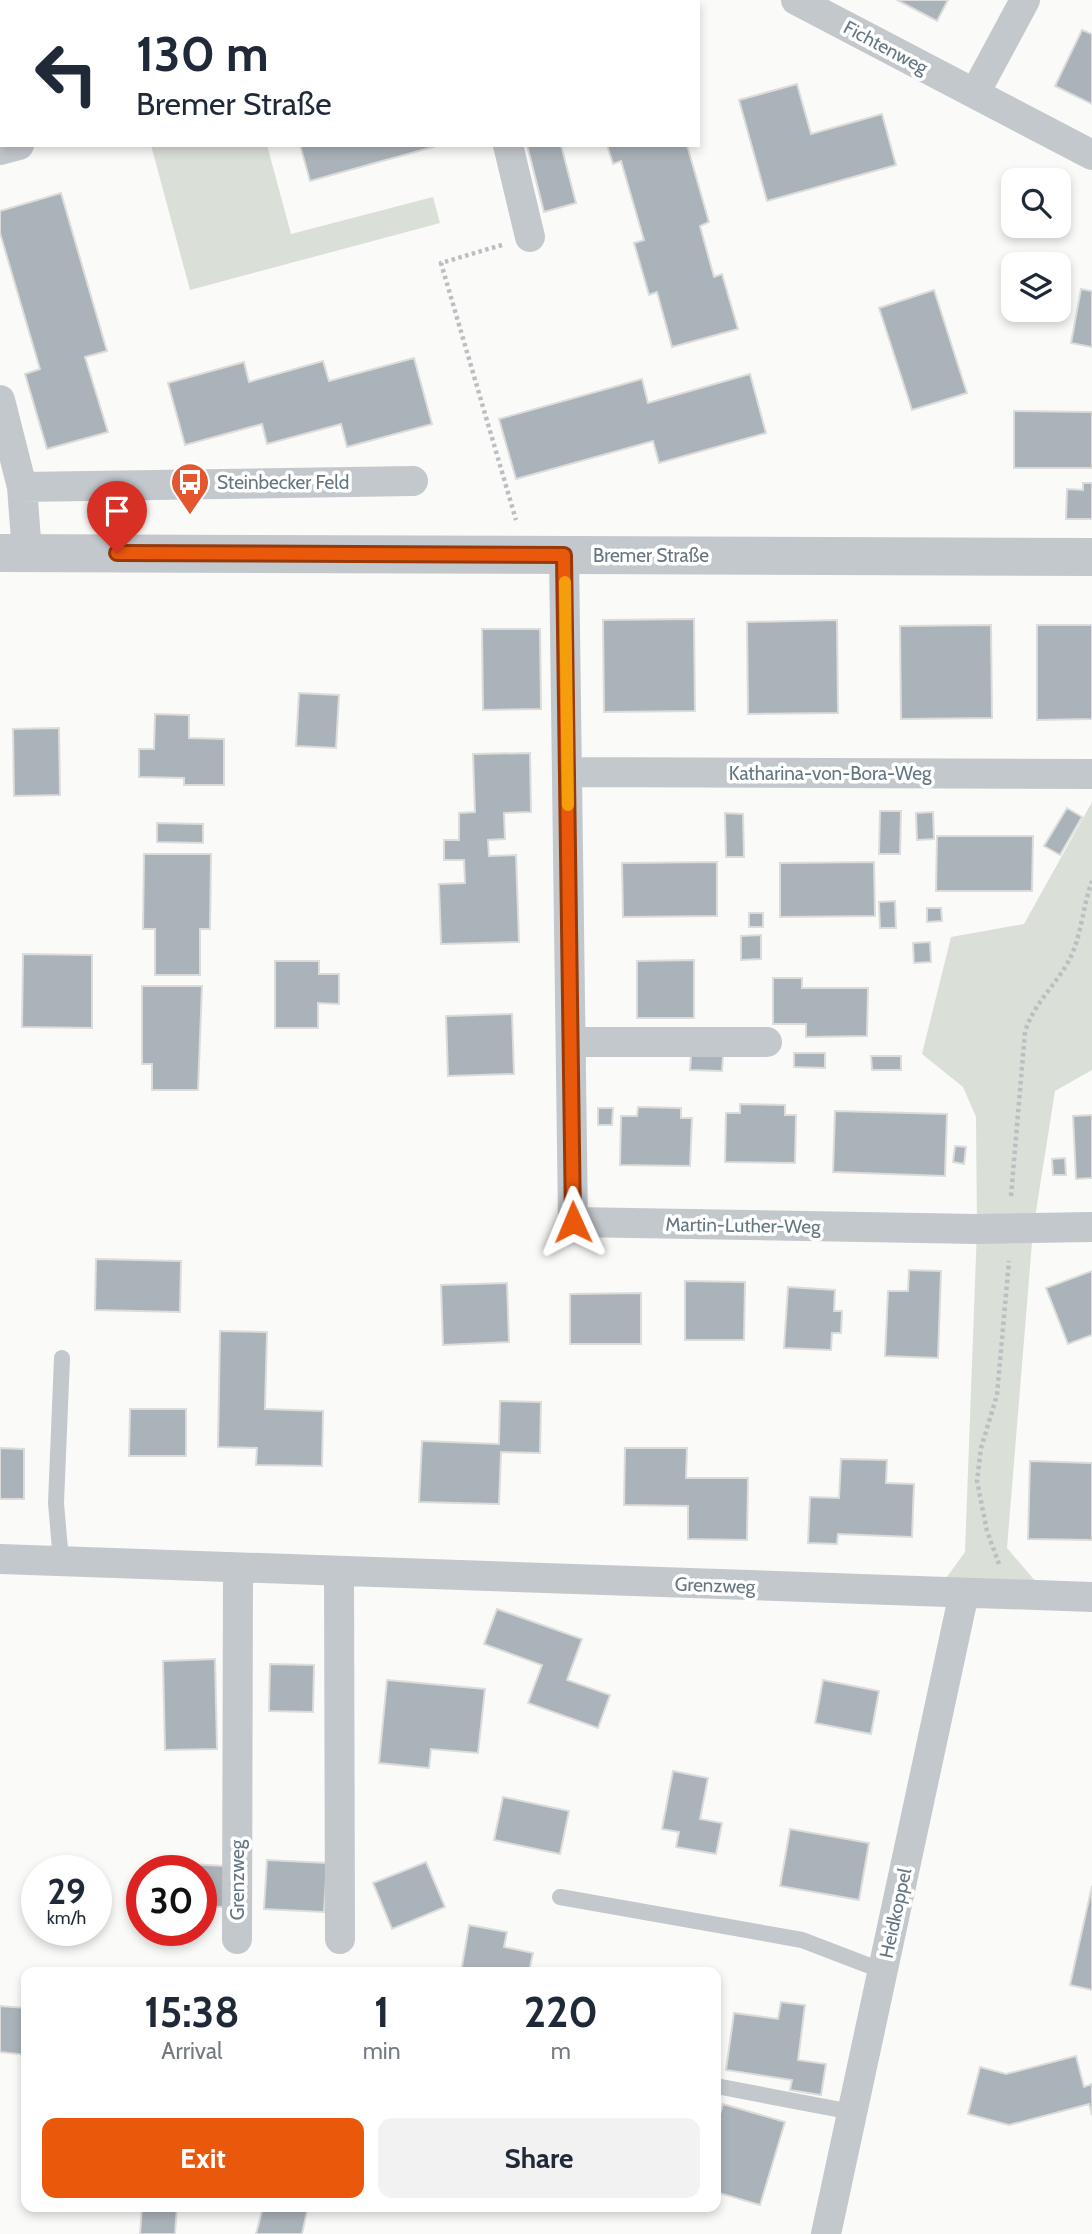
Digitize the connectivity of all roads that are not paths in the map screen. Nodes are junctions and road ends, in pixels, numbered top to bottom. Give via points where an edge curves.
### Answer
1 (796, 0) edge
2 (1025, 0) edge
3 (975, 93) junction
4 (508, 147) edge
5 (1092, 155) edge
6 (530, 237) road end
7 (0, 400) edge
8 (413, 481) dead end
9 (22, 487) junction
10 (13, 553) edge
11 (564, 555) junction
12 (1092, 557) edge
13 (567, 772) junction
14 (1092, 774) edge
15 (570, 1042) junction
16 (767, 1042) dead end
17 (1092, 1227) edge
18 (62, 1358) dead end
19 (0, 1559) edge
20 (61, 1561) junction
21 (238, 1569) junction
22 (339, 1573) junction
23 (964, 1593) junction
24 (1092, 1597) edge
25 (560, 1897) dead end
26 (237, 1939) dead end
27 (340, 1939) dead end
28 (883, 1971) junction
29 (721, 2087) edge
30 (852, 2112) junction
31 (826, 2234) edge

1 - 3 street, Fichtenweg
2 - 3 street
3 - 5 street, Fichtenweg
4 - 6 street
7 - 9 street
8 - 9 street
9 - 10 street
10 - 11 street, Bremer Straße
11 - 12 street, Bremer Straße
11 - 13 street, Martin-Luther-Weg
13 - 14 street, Katharina-von-Bora-Weg
13 - 15 street, Martin-Luther-Weg
15 - 16 street
15 - 17 street, Martin-Luther-Weg via 573,1222
18 - 20 lane via 56,1503
19 - 20 street, Grenzweg
20 - 21 street, Grenzweg
21 - 22 street, Grenzweg
21 - 26 street, Grenzweg
22 - 23 street, Grenzweg
22 - 27 street
23 - 24 street, Grenzweg
23 - 28 street, Heidkoppel
25 - 28 lane via 802,1940
28 - 30 street, Heidkoppel
29 - 30 lane
30 - 31 street, Heidkoppel

